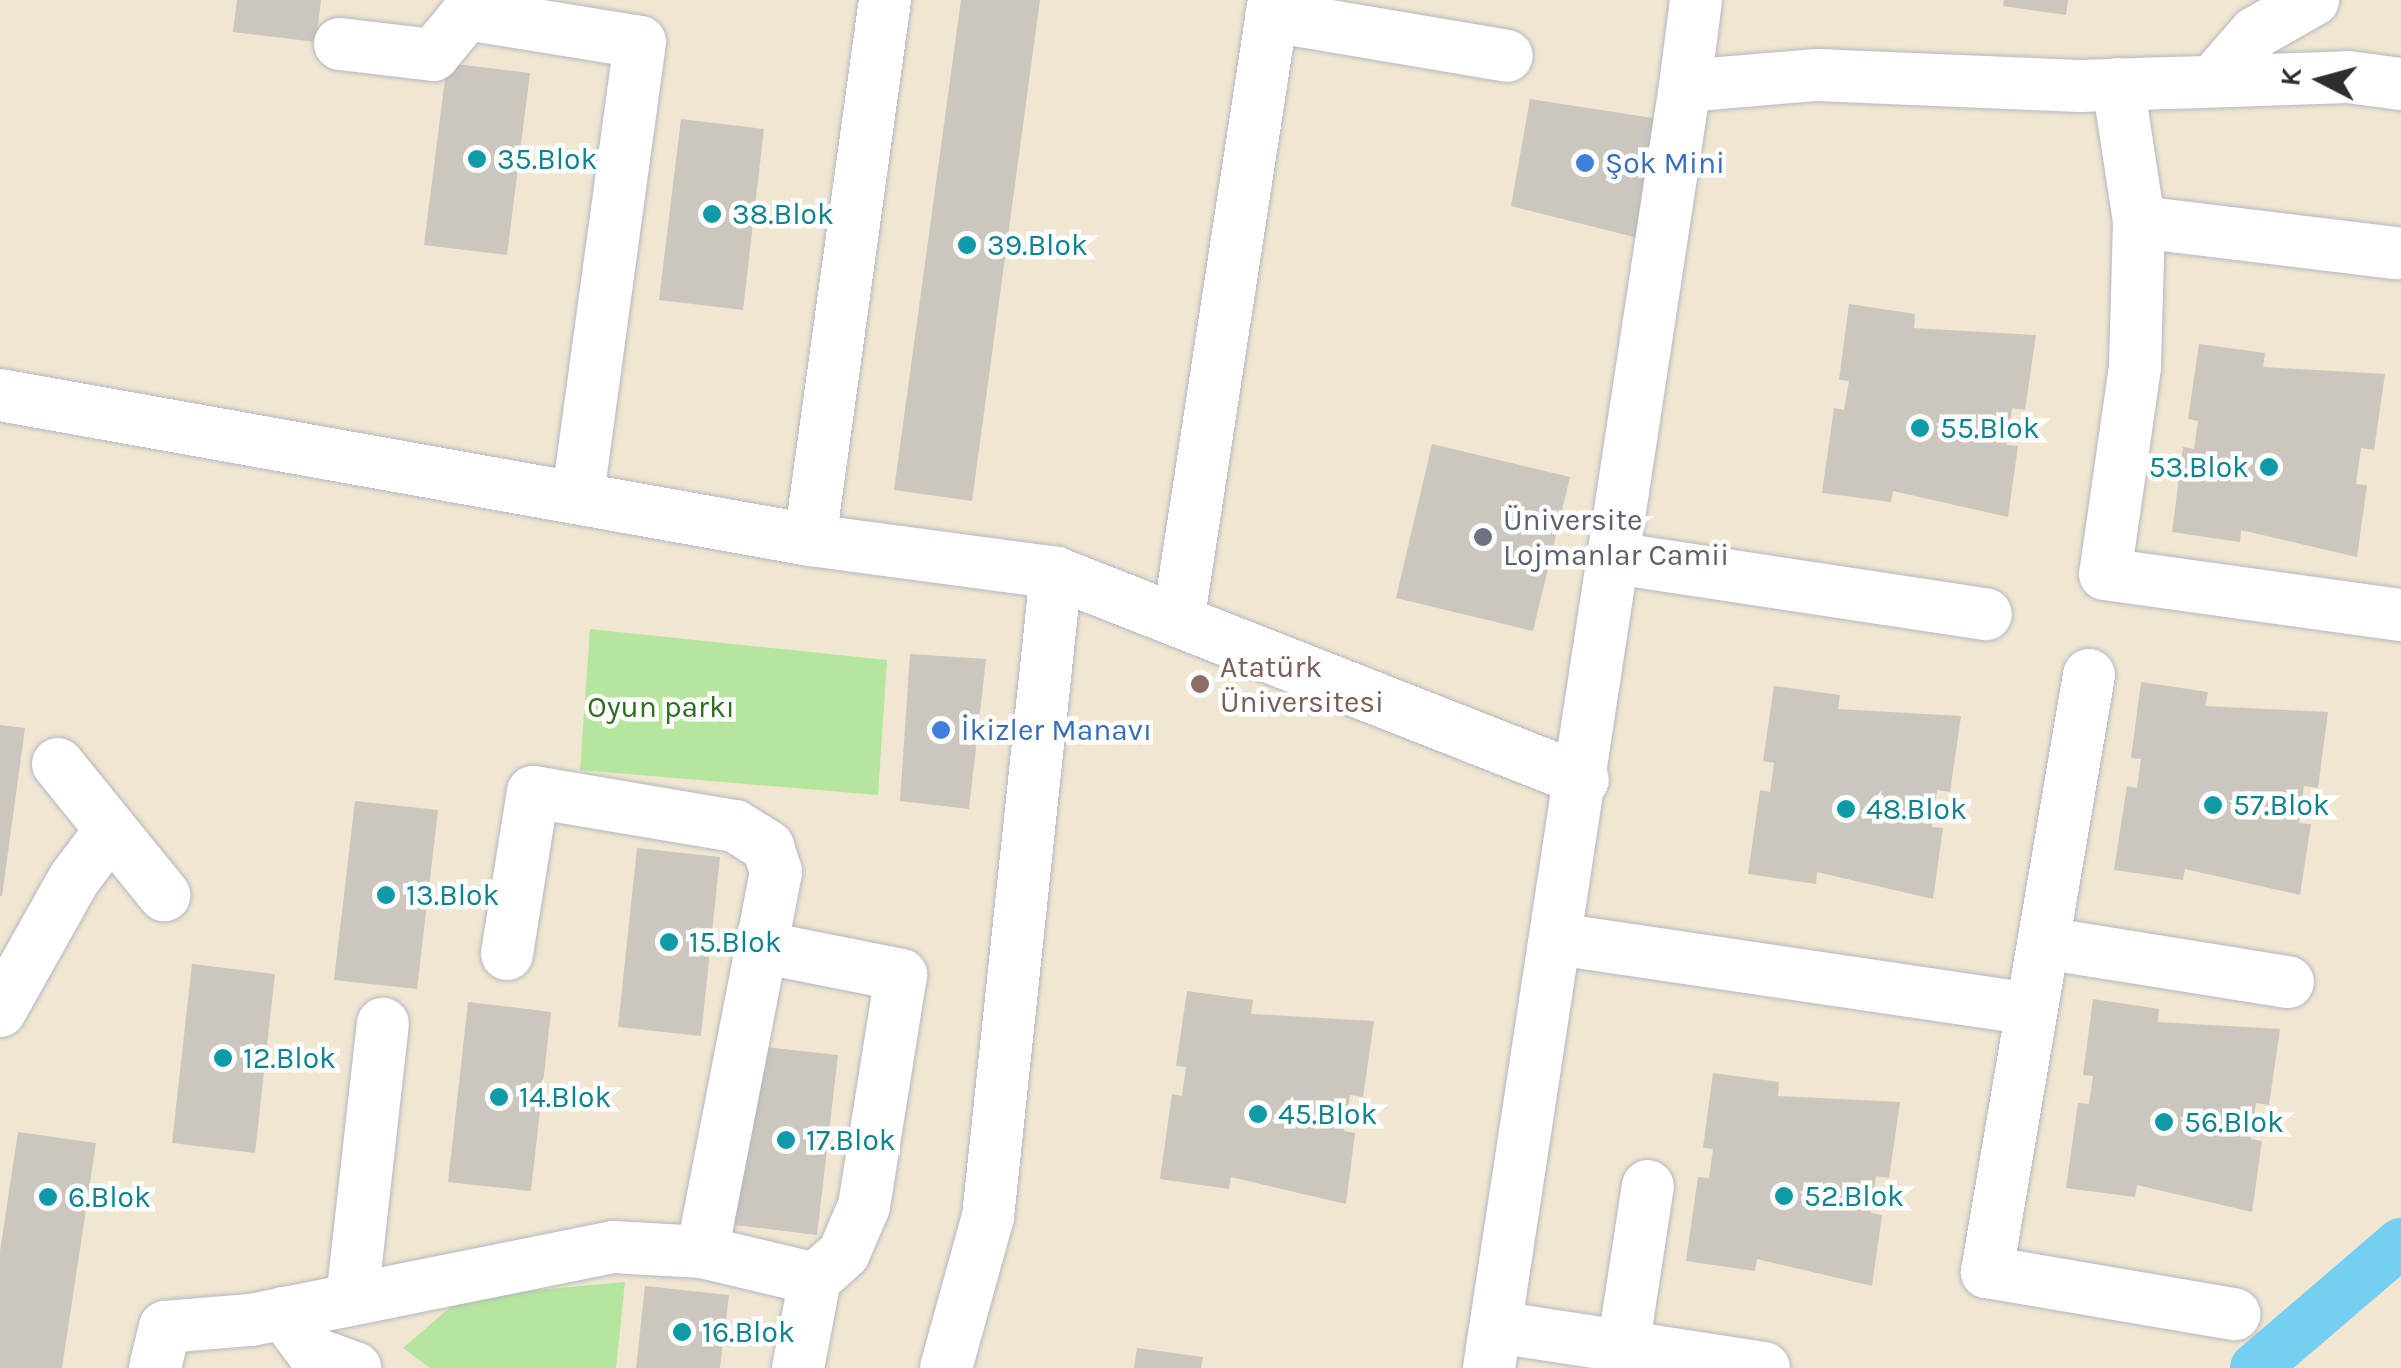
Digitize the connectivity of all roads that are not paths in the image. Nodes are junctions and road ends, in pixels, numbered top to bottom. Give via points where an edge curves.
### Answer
1 (885, 0) edge
2 (1696, 0) edge
3 (2238, 0) edge
4 (2313, 0) edge
5 (468, 7) edge
6 (1272, 8) edge
7 (588, 17) edge
8 (340, 44) dead end
9 (1507, 56) dead end
10 (2215, 78) junction
11 (2118, 84) junction
12 (2401, 84) edge
13 (1685, 86) junction
14 (2139, 222) junction
15 (2397, 253) dead end
16 (0, 394) edge
17 (578, 494) junction
18 (810, 540) junction
19 (1614, 558) junction
20 (1056, 573) junction
21 (1986, 614) dead end
22 (2401, 615) edge
23 (1179, 616) junction
24 (2088, 675) dead end
25 (58, 764) dead end
26 (1583, 780) junction
27 (111, 830) junction
28 (164, 895) dead end
29 (1558, 940) junction
30 (2044, 943) junction
31 (761, 947) junction
32 (507, 954) dead end
33 (2288, 982) dead end
34 (2032, 1009) junction
35 (0, 1011) edge
36 (382, 1024) dead end
37 (1648, 1186) dead end
38 (702, 1252) junction
39 (815, 1279) junction
40 (352, 1299) junction
41 (283, 1314) junction
42 (2234, 1314) dead end
43 (1493, 1348) edge
44 (1622, 1358) edge
45 (155, 1368) edge
46 (355, 1368) edge
47 (798, 1368) edge
48 (946, 1368) edge
49 (1764, 1368) edge

1 - 18 street
2 - 13 street
3 - 10 street via 2217,32
4 - 10 street via 2255,33
5 - 7 street
5 - 8 street via 433,54
6 - 9 street
6 - 23 street
7 - 17 street via 640,42
10 - 11 street
10 - 12 street
11 - 13 street via 1817,76
11 - 14 street
13 - 19 street
14 - 15 street
14 - 22 street via 2134,367 2105,574
16 - 17 street
17 - 18 street
18 - 20 street
19 - 21 street
19 - 26 street
20 - 23 street
20 - 48 street via 988,1217
23 - 26 street
24 - 30 street
25 - 27 street
26 - 29 street
27 - 28 street
27 - 35 street via 74,879
29 - 34 street
29 - 43 street
30 - 33 street
30 - 34 street
31 - 32 street via 776,872 759,836 532,792
31 - 38 street
31 - 39 street via 901,974 864,1206 844,1253
34 - 42 street via 1988,1272
36 - 40 street
37 - 44 street
38 - 39 street
38 - 40 street via 614,1247
39 - 47 street
40 - 41 street
41 - 45 street via 165,1327
41 - 46 street via 313,1354
43 - 44 street
44 - 49 street

